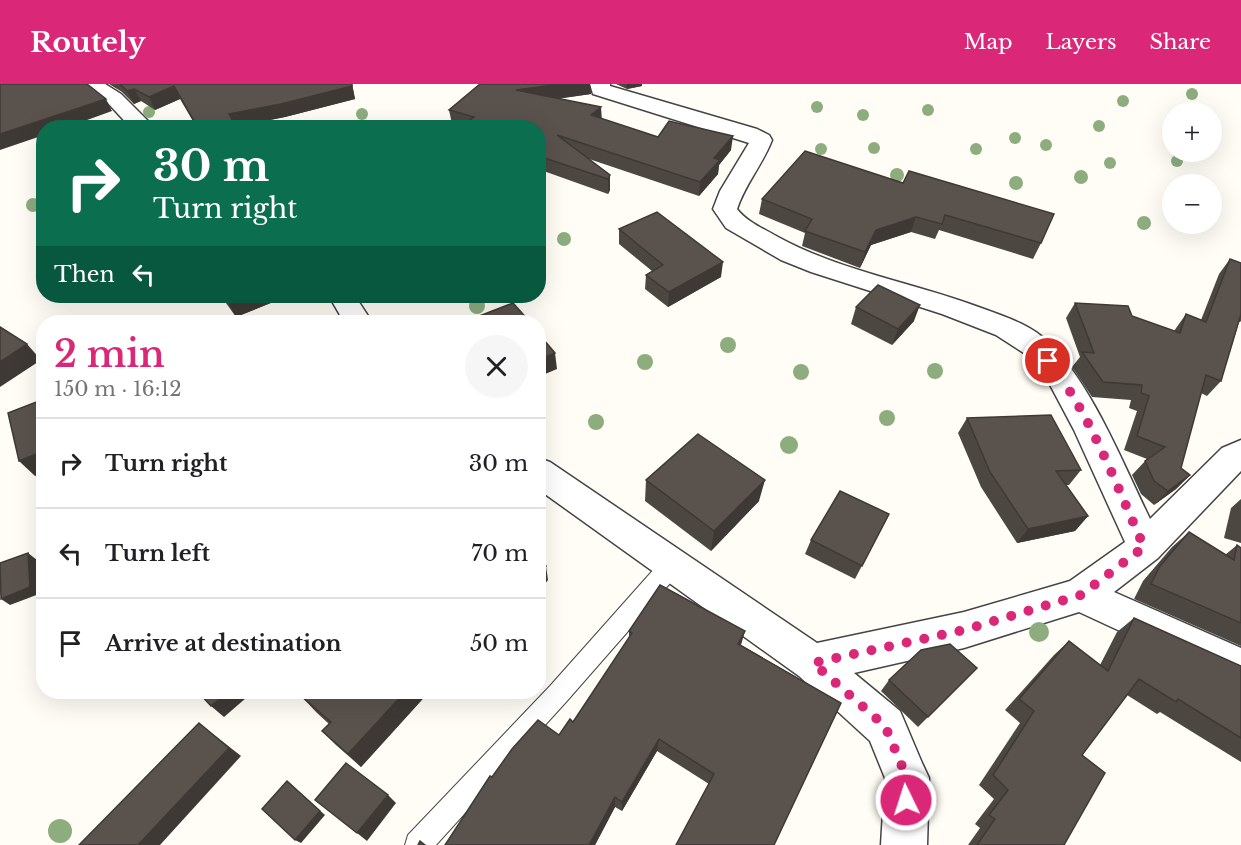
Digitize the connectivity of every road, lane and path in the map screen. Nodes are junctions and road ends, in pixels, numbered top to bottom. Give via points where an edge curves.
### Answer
1 (92, 84) edge
2 (600, 84) edge
3 (136, 120) edge
4 (1241, 453) edge
5 (546, 477) edge
6 (1144, 547) junction
7 (671, 566) junction
8 (1081, 595) junction
9 (813, 663) junction
10 (1241, 668) edge
11 (418, 845) edge
12 (904, 845) edge

1 - 3 street via 114,98
2 - 6 street via 600,90 608,93 761,140 724,209 735,223 790,254 952,307 1006,328 1037,348 1059,374 1090,429
4 - 6 street
5 - 7 street
6 - 8 street
7 - 9 street
7 - 11 lane
8 - 9 street via 964,630
8 - 10 street
9 - 12 street via 885,726 907,778

